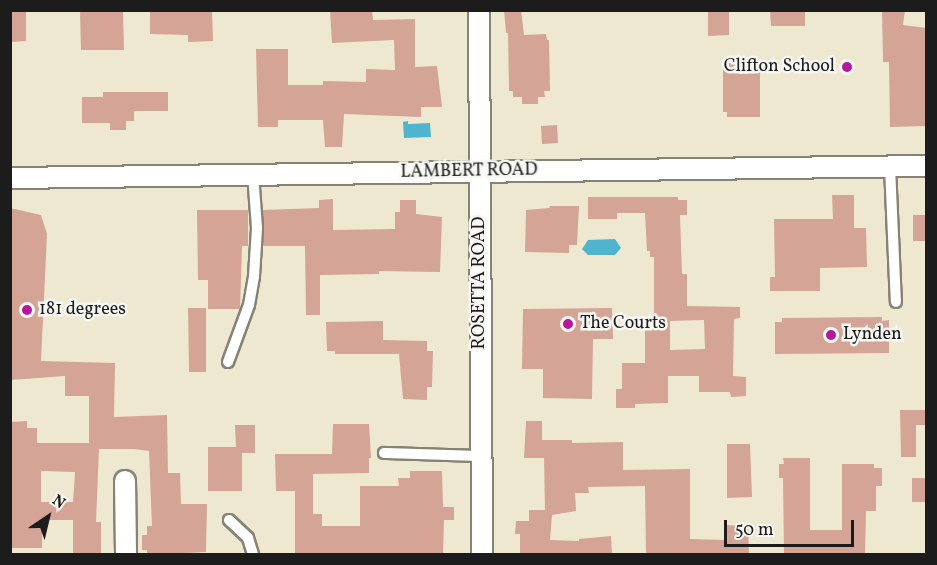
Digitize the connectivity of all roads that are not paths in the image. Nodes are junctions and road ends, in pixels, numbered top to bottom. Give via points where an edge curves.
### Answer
1 (479, 10) edge
2 (927, 166) edge
3 (890, 167) junction
4 (479, 171) junction
5 (253, 174) junction
6 (10, 178) edge
7 (896, 302) dead end
8 (228, 362) dead end
9 (384, 453) dead end
10 (481, 456) junction
11 (125, 481) dead end
12 (229, 520) dead end
13 (126, 555) edge
14 (253, 555) edge
15 (482, 555) edge

1 - 4 street, ROSETTA ROAD
2 - 3 street, LAMBERT ROAD
3 - 4 street, LAMBERT ROAD
3 - 7 lane
4 - 5 street, LAMBERT ROAD
4 - 10 street, ROSETTA ROAD
5 - 6 street, LAMBERT ROAD
5 - 8 lane via 257,228 254,276 249,305
9 - 10 lane
10 - 15 street, ROSETTA ROAD
11 - 13 street
12 - 14 lane via 248,538

